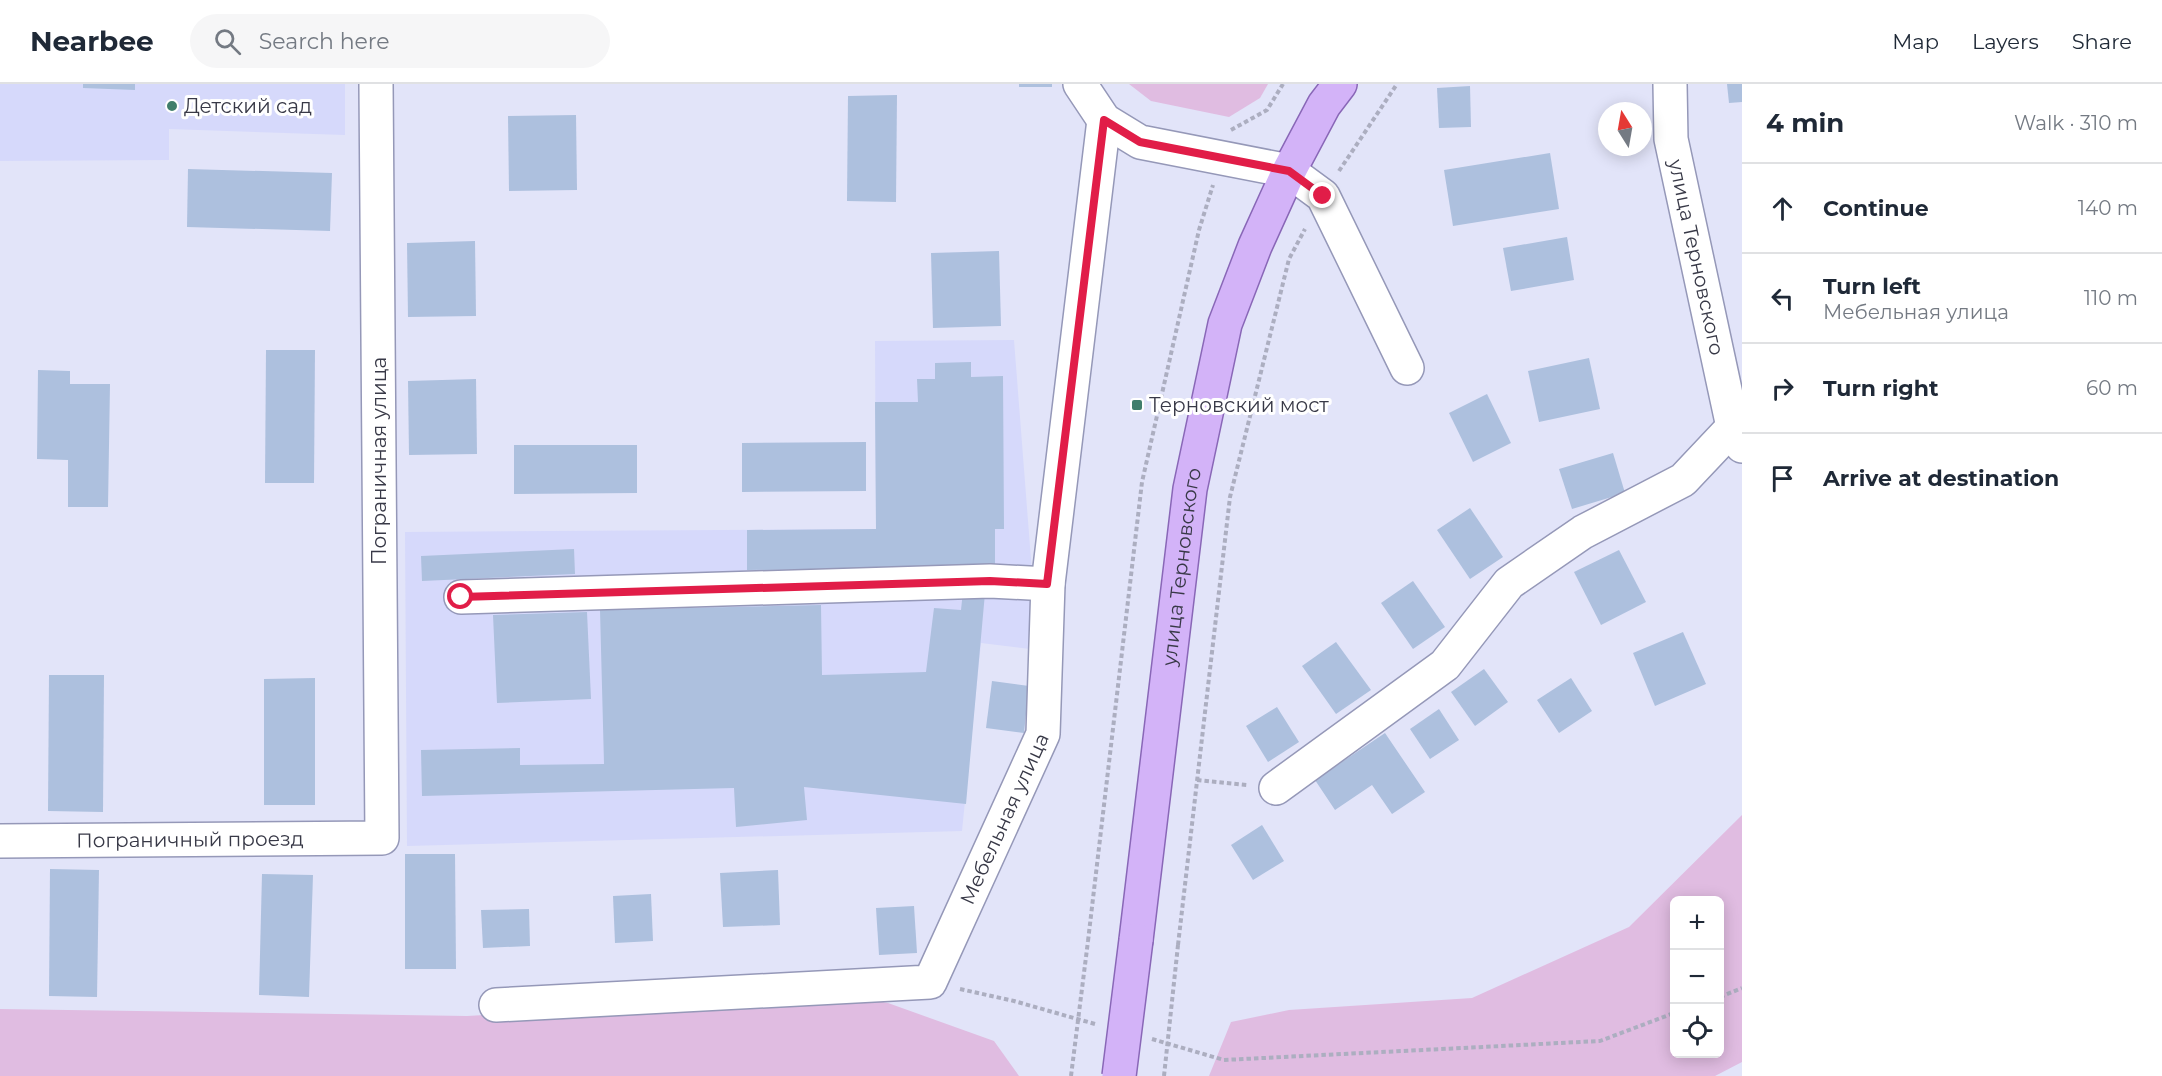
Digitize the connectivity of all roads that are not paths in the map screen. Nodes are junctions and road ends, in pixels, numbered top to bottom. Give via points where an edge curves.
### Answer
1 (376, 84) edge
2 (1080, 84) edge
3 (1340, 84) edge
4 (1670, 84) edge
5 (1104, 120) junction
6 (1289, 171) junction
7 (1730, 360) edge
8 (1407, 368) dead end
9 (1737, 437) edge
10 (1047, 584) junction
11 (461, 597) dead end
12 (1276, 788) road end
13 (382, 838) joint
14 (0, 841) edge
15 (495, 1005) dead end
16 (1119, 1076) edge

1 - 13 street, Пограничная улица
2 - 5 street
3 - 6 main road, улица Терновского via 1324,105
4 - 7 street, улица Терновского via 1671,139
5 - 6 street via 1140,142
5 - 10 street, Мебельная улица
6 - 8 street via 1323,196
6 - 16 main road, улица Терновского, bridge via 1225,324 1190,489
7 - 9 street, улица Терновского
9 - 12 street, улица Терновского via 1683,480 1583,532 1509,584 1445,665
10 - 11 street via 990,581
10 - 15 street, Мебельная улица via 1043,734 930,982
13 - 14 street, Пограничный проезд

